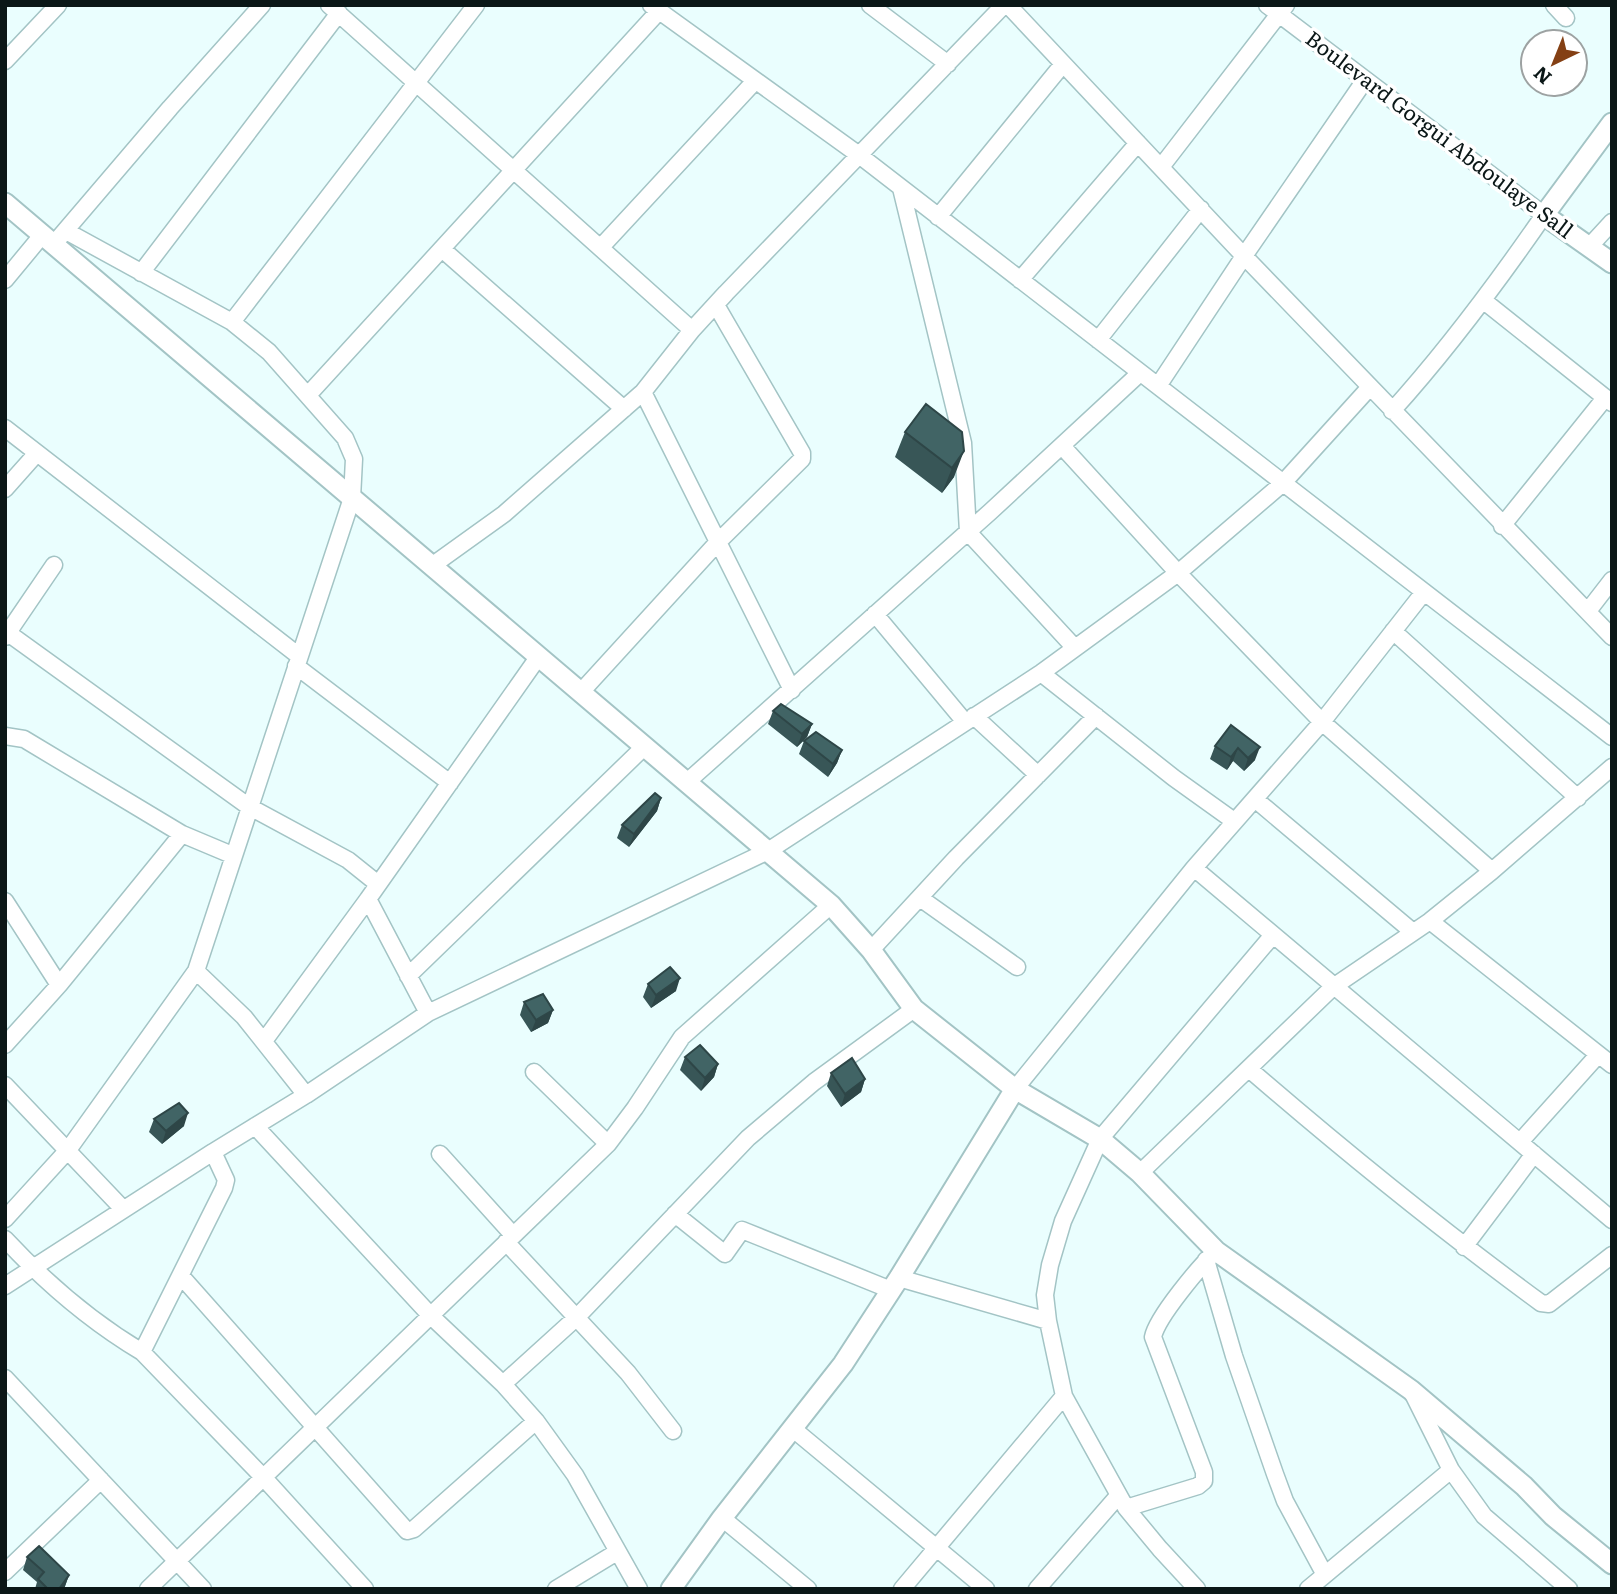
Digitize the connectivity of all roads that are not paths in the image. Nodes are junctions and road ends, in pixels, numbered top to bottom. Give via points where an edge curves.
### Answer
1 (58, 5) edge
2 (262, 5) edge
3 (476, 5) edge
4 (870, 5) edge
5 (1006, 5) edge
6 (1554, 5) edge
7 (655, 8) edge
8 (1277, 8) edge
9 (334, 9) edge
10 (1566, 18) dead end
11 (5, 61) edge
12 (948, 64) junction
13 (1063, 64) junction
14 (1366, 80) junction
15 (755, 81) junction
16 (417, 82) junction
17 (1612, 123) edge
18 (1138, 143) junction
19 (859, 155) junction
20 (1161, 167) junction
21 (515, 170) junction
22 (901, 188) junction
23 (5, 203) edge
24 (1201, 209) junction
25 (1544, 215) junction
26 (938, 217) junction
27 (1612, 222) edge
28 (54, 236) junction
29 (601, 247) junction
30 (1589, 247) junction
31 (442, 249) junction
32 (1244, 256) junction
33 (1612, 263) edge
34 (141, 273) junction
35 (1020, 280) junction
36 (5, 281) edge
37 (1484, 301) junction
38 (716, 305) junction
39 (232, 322) junction
40 (692, 330) junction
41 (1098, 340) junction
42 (1140, 373) junction
43 (1158, 386) junction
44 (1370, 387) junction
45 (643, 392) junction
46 (308, 395) junction
47 (1609, 400) edge
48 (624, 409) junction
49 (1392, 411) junction
50 (5, 428) edge
51 (1062, 446) junction
52 (37, 453) junction
53 (1283, 483) junction
54 (5, 489) edge
55 (352, 498) junction
56 (1502, 526) junction
57 (968, 532) junction
58 (718, 542) junction
59 (54, 565) dead end
60 (433, 565) junction
61 (1178, 573) junction
62 (1612, 580) edge
63 (1424, 592) junction
64 (1588, 611) junction
65 (875, 614) junction
66 (1393, 631) junction
67 (7, 635) edge
68 (1612, 637) edge
69 (1075, 648) junction
70 (539, 656) junction
71 (297, 661) junction
72 (1041, 673) junction
73 (792, 690) junction
74 (581, 692) junction
75 (1096, 716) junction
76 (970, 719) junction
77 (1322, 722) junction
78 (5, 736) edge
79 (1612, 737) edge
80 (645, 746) junction
81 (1612, 767) edge
82 (1038, 775) junction
83 (687, 782) junction
84 (450, 783) junction
85 (1578, 798) junction
86 (1255, 800) junction
87 (248, 806) junction
88 (1234, 821) junction
89 (181, 834) junction
90 (768, 851) junction
91 (232, 855) junction
92 (1194, 868) junction
93 (1492, 872) junction
94 (378, 884) junction
95 (368, 898) junction
96 (920, 898) junction
97 (5, 901) edge
98 (831, 905) junction
99 (1430, 921) junction
100 (1413, 932) junction
101 (1273, 935) junction
102 (871, 950) junction
103 (1017, 967) dead end
104 (196, 971) junction
105 (408, 976) junction
106 (59, 985) junction
107 (1334, 987) junction
108 (914, 1009) junction
109 (428, 1013) junction
110 (264, 1041) junction
111 (5, 1045) edge
112 (1598, 1055) junction
113 (1612, 1065) edge
114 (1250, 1069) junction
115 (534, 1072) dead end
116 (5, 1085) edge
117 (1015, 1089) junction
118 (306, 1095) junction
119 (255, 1126) junction
120 (1100, 1139) junction
121 (1520, 1142) junction
122 (608, 1144) junction
123 (68, 1150) junction
124 (213, 1152) junction
125 (440, 1154) dead end
126 (1534, 1154) junction
127 (1140, 1173) junction
128 (123, 1209) junction
129 (675, 1214) junction
130 (5, 1219) edge
131 (1612, 1220) edge
132 (509, 1238) junction
133 (5, 1239) edge
134 (1464, 1247) junction
135 (1612, 1255) edge
136 (1211, 1256) junction
137 (32, 1268) junction
138 (181, 1276) junction
139 (895, 1284) junction
140 (5, 1286) edge
141 (431, 1315) junction
142 (577, 1317) junction
143 (1048, 1321) junction
144 (142, 1352) junction
145 (5, 1378) edge
146 (503, 1384) junction
147 (1410, 1390) junction
148 (1064, 1396) junction
149 (536, 1421) junction
150 (792, 1428) junction
151 (314, 1429) junction
152 (673, 1431) dead end
153 (1451, 1470) junction
154 (264, 1478) junction
155 (101, 1480) junction
156 (1122, 1502) junction
157 (722, 1518) junction
158 (937, 1548) junction
159 (617, 1552) junction
160 (177, 1561) junction
161 (1612, 1564) edge
162 (5, 1572) edge
163 (1325, 1574) junction
164 (1550, 1583) edge
165 (148, 1589) edge
166 (203, 1589) edge
167 (365, 1589) edge
168 (556, 1589) edge
169 (639, 1589) edge
170 (671, 1589) edge
171 (808, 1589) edge
172 (902, 1589) edge
173 (986, 1589) edge
174 (1037, 1589) edge
175 (1197, 1589) edge
176 (1308, 1589) edge
177 (1569, 1589) edge

1 - 11 street
2 - 28 street
3 - 16 street
4 - 12 street
5 - 12 street
5 - 13 street
6 - 10 street
7 - 15 street
7 - 21 street
8 - 14 street, Boulevard Gorgui Abdoulaye Sall
8 - 20 street
9 - 16 street
9 - 34 street
12 - 19 street
13 - 18 street
13 - 26 street
14 - 25 street, Boulevard Gorgui Abdoulaye Sall
14 - 32 street
15 - 19 street
15 - 29 street
16 - 21 street
16 - 39 street
17 - 25 street
18 - 20 street
18 - 35 street
19 - 22 street
19 - 38 street
20 - 24 street
21 - 29 street
21 - 31 street
22 - 26 street
22 - 57 street via 963,443
23 - 28 street
24 - 32 street
24 - 41 street
25 - 30 street, Boulevard Gorgui Abdoulaye Sall
25 - 37 street
26 - 35 street
27 - 30 street
28 - 34 street
28 - 36 street
28 - 55 street
29 - 40 street
30 - 33 street, Boulevard Gorgui Abdoulaye Sall
31 - 46 street
31 - 48 street
32 - 43 street
32 - 44 street
34 - 39 street
35 - 41 street
37 - 47 street
37 - 49 street
38 - 40 street
38 - 58 street via 803,453
39 - 46 street via 269,352
40 - 45 street
41 - 42 street
42 - 43 street
42 - 51 street
43 - 53 street
44 - 49 street
44 - 53 street
45 - 48 street
45 - 58 street
46 - 55 street via 345,438 354,459
47 - 56 street
48 - 60 street via 504,514
49 - 56 street
50 - 52 street
51 - 57 street
51 - 61 street
52 - 54 street
52 - 71 street
53 - 61 street
53 - 63 street
55 - 60 street
55 - 71 street
56 - 64 street
57 - 65 street
57 - 69 street
58 - 73 street
58 - 74 street
59 - 67 street
60 - 70 street
61 - 69 street
61 - 77 street
62 - 64 street
63 - 66 street
63 - 79 street
64 - 68 street
65 - 73 street
65 - 76 street
66 - 77 street
66 - 85 street
67 - 87 street
69 - 72 street
70 - 74 street
70 - 84 street
71 - 84 street
71 - 87 street
72 - 75 street
72 - 76 street
73 - 83 street
74 - 80 street
75 - 82 street
75 - 88 street
76 - 82 street
76 - 90 street
77 - 86 street
77 - 93 street
78 - 89 street via 24,739
80 - 83 street
80 - 105 street
81 - 85 street
82 - 96 street
83 - 90 street
84 - 94 street
85 - 93 street
86 - 88 street
86 - 100 street
87 - 91 street
87 - 94 street via 348,860
88 - 92 street
89 - 91 street
89 - 106 street
90 - 98 street
90 - 109 street
91 - 104 street
92 - 101 street
92 - 117 street
93 - 99 street
94 - 95 street
95 - 105 street
95 - 110 street
96 - 102 street
96 - 103 street
97 - 106 street
98 - 102 street
98 - 122 street via 682,1037
99 - 100 street
99 - 112 street
100 - 107 street
101 - 107 street
101 - 120 street
102 - 108 street
104 - 110 street
104 - 123 street
105 - 109 street
106 - 111 street
107 - 114 street
107 - 121 street
108 - 117 street
108 - 129 street via 766,1122
109 - 118 street
110 - 118 street
112 - 113 street
112 - 121 street
114 - 127 street
114 - 134 street
115 - 122 street
116 - 123 street
117 - 120 street
117 - 139 street
118 - 119 street
119 - 124 street
119 - 141 street
120 - 127 street
120 - 143 street via 1063,1221 1050,1265 1045,1295
121 - 126 street
122 - 132 street
123 - 128 street
123 - 130 street
124 - 128 street
124 - 138 street via 226,1180 224,1188
125 - 132 street
126 - 131 street
126 - 134 street
127 - 136 street
128 - 137 street
129 - 139 street via 725,1254 742,1230
129 - 142 street
132 - 141 street
132 - 142 street
133 - 137 street
134 - 135 street via 1541,1303 1549,1304
136 - 147 street
136 - 156 street via 1159,1322 1153,1337 1204,1472 1203,1481 1198,1486
136 - 163 street via 1234,1356 1275,1474
137 - 140 street
137 - 144 street via 94,1321
138 - 144 street
138 - 151 street
139 - 143 street
139 - 150 street via 843,1364
141 - 146 street
141 - 151 street
142 - 146 street
142 - 152 street
143 - 148 street
144 - 154 street
145 - 155 street
146 - 149 street
147 - 153 street
147 - 161 street
148 - 156 street
148 - 158 street
149 - 151 street via 407,1531
149 - 159 street via 575,1475
150 - 157 street
150 - 158 street
151 - 154 street
153 - 163 street
153 - 164 street via 1484,1516
154 - 160 street
154 - 167 street
155 - 160 street
155 - 162 street
156 - 174 street
156 - 175 street
157 - 170 street
157 - 171 street
158 - 172 street
158 - 173 street
159 - 168 street
159 - 169 street
160 - 165 street
160 - 166 street
163 - 176 street
164 - 177 street

